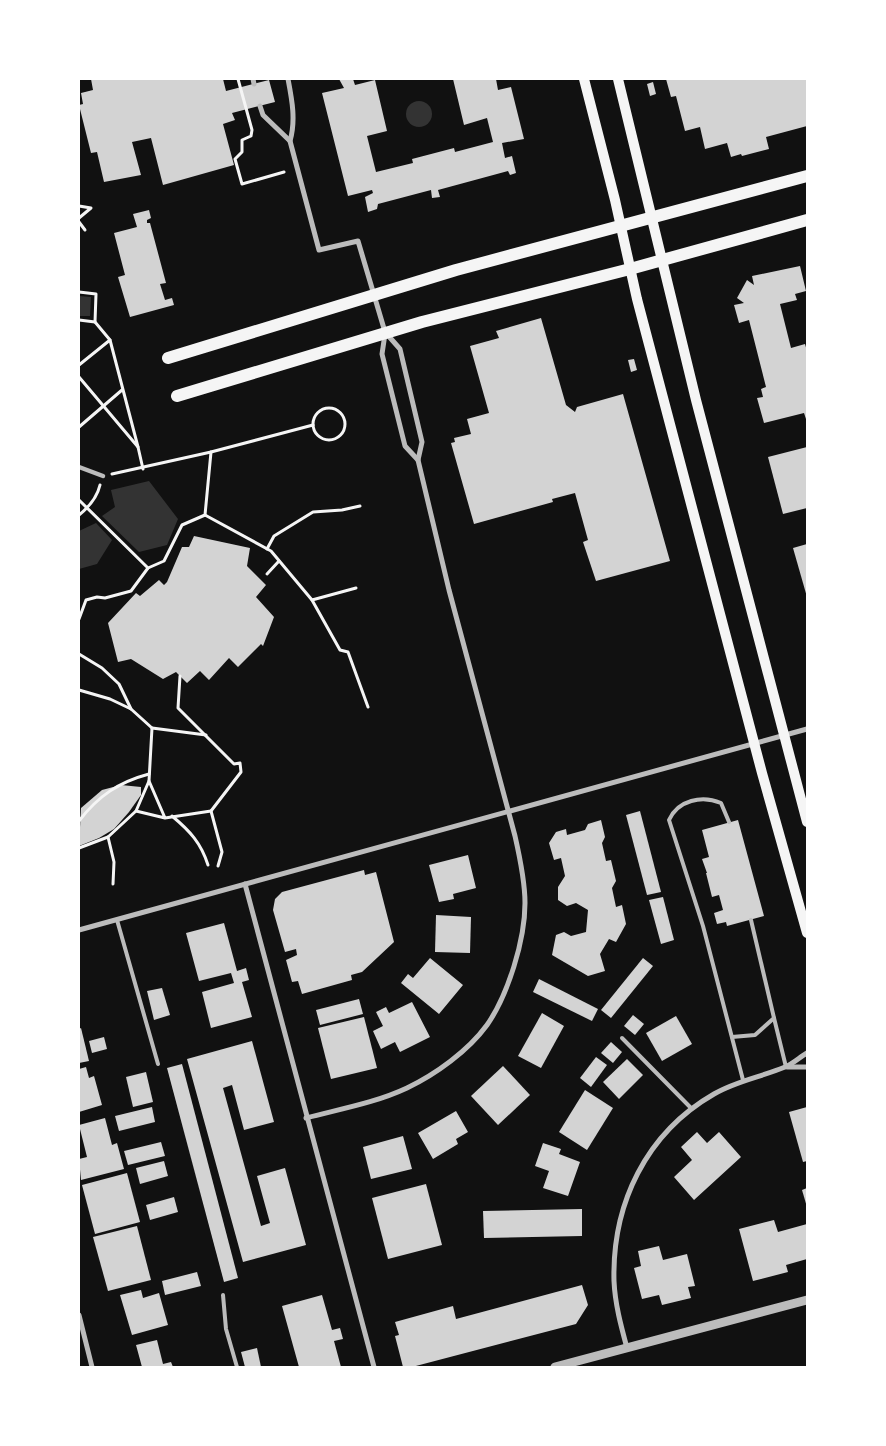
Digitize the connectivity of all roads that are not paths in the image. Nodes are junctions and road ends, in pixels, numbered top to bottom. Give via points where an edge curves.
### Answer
1 (288, 79) edge
2 (584, 79) edge
3 (618, 79) edge
4 (260, 106) dead end
5 (290, 141) junction
6 (807, 176) edge
7 (652, 217) junction
8 (807, 220) edge
9 (620, 226) junction
10 (662, 260) junction
11 (630, 269) junction
12 (373, 294) junction
13 (386, 332) junction
14 (168, 358) dead end
15 (177, 396) dead end
16 (418, 460) junction
17 (79, 467) edge
18 (102, 476) road end
19 (807, 730) edge
20 (784, 736) junction
21 (754, 744) junction
22 (508, 811) junction
23 (729, 822) dead end
24 (807, 822) edge
25 (245, 884) junction
26 (118, 920) junction
27 (751, 920) dead end
28 (79, 930) edge
29 (807, 933) edge
30 (774, 1018) junction
31 (732, 1037) junction
32 (622, 1038) dead end
33 (807, 1053) edge
34 (158, 1064) dead end
35 (786, 1067) junction
36 (807, 1067) edge
37 (743, 1080) junction
38 (691, 1108) junction
39 (306, 1118) junction
40 (223, 1295) dead end
41 (807, 1300) edge
42 (79, 1315) edge
43 (627, 1348) junction
44 (92, 1367) edge
45 (236, 1367) edge
46 (374, 1367) edge
47 (555, 1367) edge

1 - 5 street via 294,128
2 - 9 main road
3 - 7 main road
4 - 5 street via 263,116
5 - 12 street via 318,250 358,241
6 - 7 main road
7 - 9 main road
7 - 10 main road
8 - 10 main road
9 - 11 main road
9 - 12 main road
10 - 11 main road
10 - 20 main road
11 - 13 main road
11 - 21 main road
12 - 13 street
12 - 14 main road
13 - 15 main road
13 - 16 street via 400,349 422,442
13 - 16 street via 382,354 395,408 405,446
16 - 22 street
17 - 18 street
19 - 20 street
20 - 21 street
20 - 24 main road
21 - 22 street
21 - 29 main road
22 - 25 street
22 - 39 street via 522,868 526,904 522,938 515,960 502,997 487,1024 453,1058 408,1088 366,1103
23 - 31 lane via 721,803 704,798 687,803 669,820 703,926
25 - 26 street
25 - 39 street
26 - 28 street
26 - 34 lane
27 - 30 lane
30 - 31 lane via 755,1035
30 - 35 lane
31 - 37 lane
32 - 38 lane
33 - 35 street
35 - 36 street
35 - 37 street
37 - 38 street
38 - 43 street via 647,1154 622,1210 614,1282
39 - 46 street
40 - 45 lane via 226,1329
41 - 43 street
42 - 44 street
43 - 47 street

